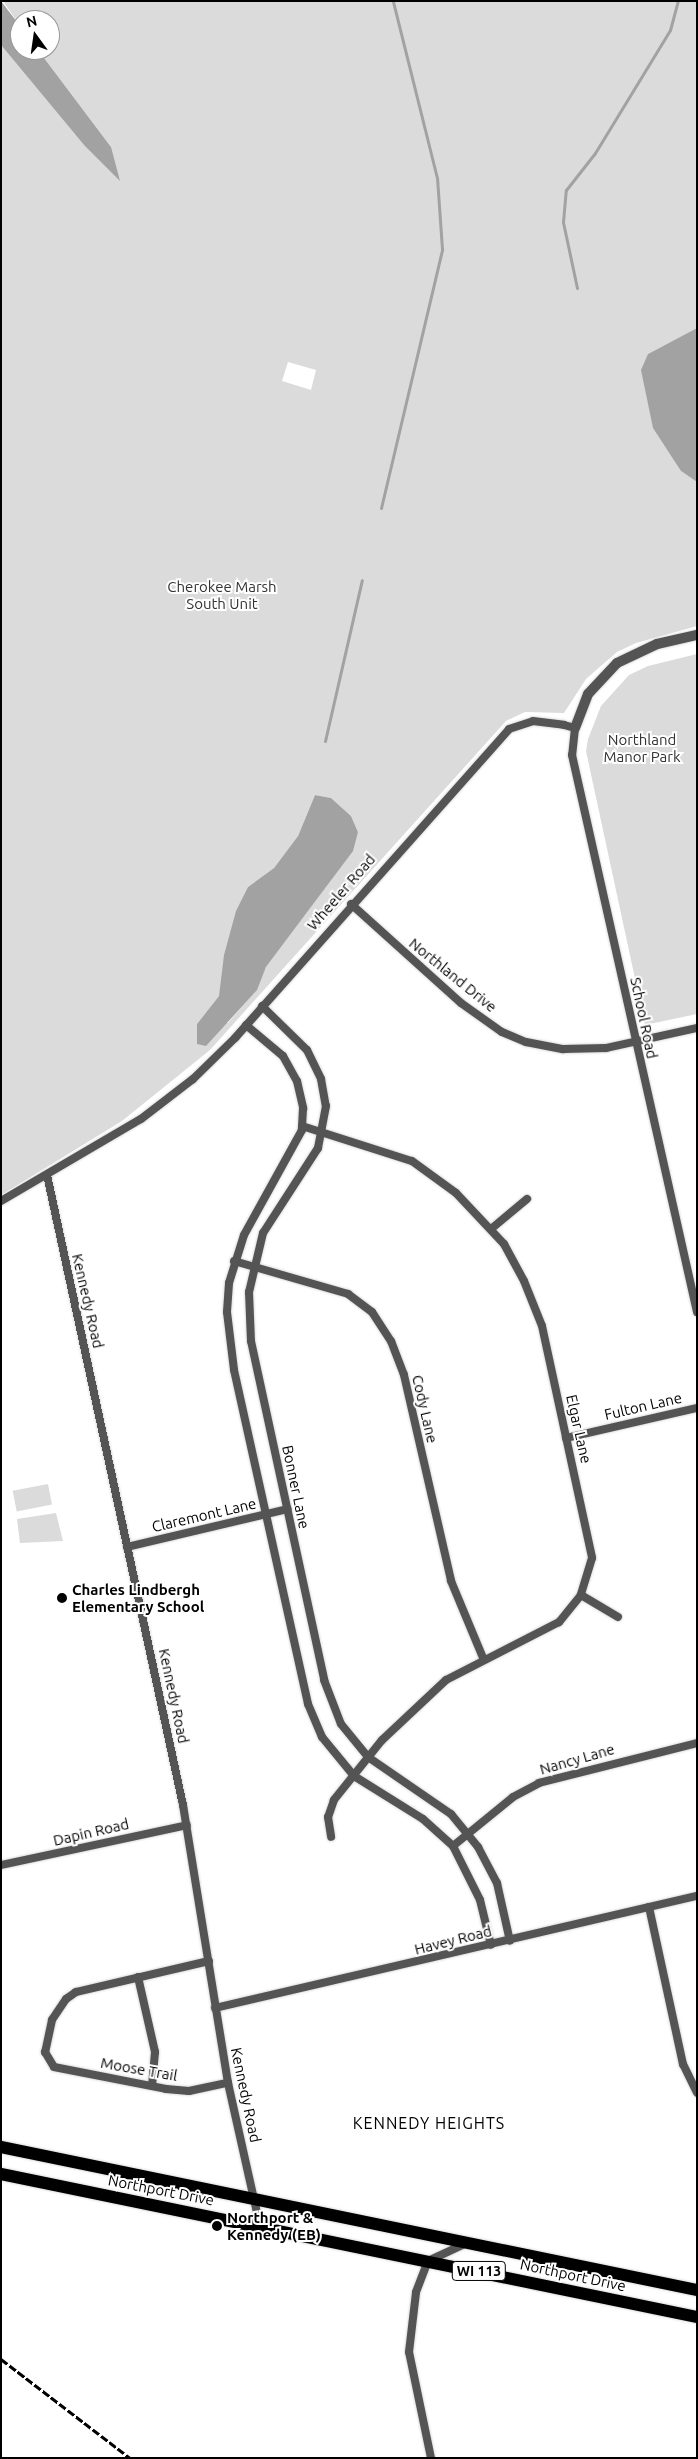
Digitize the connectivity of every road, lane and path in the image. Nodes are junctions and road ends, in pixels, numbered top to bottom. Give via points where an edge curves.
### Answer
1 (697, 635) edge
2 (575, 728) junction
3 (351, 904) junction
4 (262, 1006) junction
5 (246, 1025) junction
6 (697, 1028) edge
7 (636, 1041) junction
8 (302, 1126) junction
9 (324, 1131) junction
10 (47, 1175) junction
11 (527, 1199) dead end
12 (1, 1201) edge
13 (491, 1229) junction
14 (234, 1262) junction
15 (254, 1266) junction
16 (697, 1312) edge
17 (697, 1408) edge
18 (566, 1438) junction
19 (288, 1509) junction
20 (267, 1514) junction
21 (127, 1547) junction
22 (581, 1595) junction
23 (618, 1617) dead end
24 (483, 1658) junction
25 (697, 1743) edge
26 (368, 1757) junction
27 (354, 1776) junction
28 (187, 1824) junction
29 (468, 1833) junction
30 (331, 1837) dead end
31 (453, 1846) junction
32 (1, 1865) edge
33 (697, 1896) edge
34 (649, 1907) junction
35 (510, 1941) junction
36 (490, 1946) junction
37 (209, 1961) junction
38 (138, 1977) junction
39 (215, 2008) junction
40 (228, 2083) junction
41 (152, 2086) junction
42 (697, 2093) edge
43 (1, 2147) edge
44 (1, 2174) edge
45 (254, 2198) junction
46 (260, 2226) junction
47 (469, 2242) junction
48 (428, 2261) junction
49 (697, 2290) edge
50 (697, 2317) edge
51 (431, 2458) edge

1 - 2 street via 657,644 617,662 588,694
2 - 3 street, Wheeler Road via 533,721 509,729
2 - 7 street, School Road via 572,755
3 - 4 street, Wheeler Road
3 - 7 street, Northland Drive via 461,1003 502,1032 526,1042 563,1049 606,1048
4 - 5 street, Wheeler Road
4 - 9 street, Bonner Lane via 297,1038 316,1067 326,1106
5 - 8 street via 288,1065 301,1094
5 - 10 street, Wheeler Road via 163,1103
6 - 7 street, Northland Drive
7 - 16 street, School Road
8 - 9 street, Elgar Lane
8 - 14 street via 258,1206
9 - 13 street, Elgar Lane via 412,1160 456,1193
9 - 15 street, Bonner Lane via 318,1148 263,1233
10 - 12 street, Wheeler Road
10 - 21 street, Kennedy Road
11 - 13 street
13 - 18 street, Elgar Lane via 504,1244 536,1308
14 - 15 street, Cody Lane
14 - 20 street via 229,1283 228,1332
15 - 19 street, Bonner Lane via 248,1292 251,1341
15 - 24 street, Cody Lane via 348,1294 372,1312 391,1341 404,1375 451,1581
17 - 18 street, Fulton Lane
18 - 22 street, Elgar Lane via 592,1558
19 - 20 street, Claremont Lane
19 - 26 street, Bonner Lane via 324,1680 341,1724
20 - 21 street, Claremont Lane
20 - 27 street via 313,1722
21 - 28 street, Kennedy Road
22 - 23 street
22 - 24 street, Elgar Lane via 549,1629
24 - 26 street, Elgar Lane via 446,1680
25 - 29 street, Nancy Lane via 539,1783 513,1797
26 - 27 street, Elgar Lane
26 - 29 street, Bonner Lane via 450,1814
27 - 30 street, Elgar Lane via 329,1812
27 - 31 street via 423,1820
28 - 32 street, Dapin Road
28 - 37 street, Kennedy Road
29 - 31 street, Nancy Lane
29 - 35 street, Bonner Lane via 492,1870
31 - 36 street via 480,1900
33 - 34 street, Havey Road
34 - 35 street, Havey Road
34 - 42 street via 683,2064
35 - 36 street, Havey Road
36 - 39 street, Havey Road
37 - 38 street
37 - 39 street, Kennedy Road
38 - 41 street via 155,2052
38 - 41 street, Moose Trail via 87,1988 66,1999 52,2020 44,2042 48,2061 54,2067
39 - 40 street, Kennedy Road
40 - 41 street, Moose Trail via 190,2090
40 - 45 street, Kennedy Road
43 - 45 main road, Northport Drive / WI 113
44 - 46 main road, Northport Drive / WI 113
45 - 46 street, Kennedy Road
45 - 47 main road, Northport Drive / WI 113
46 - 48 main road, Northport Drive / WI 113
47 - 48 street
47 - 49 main road, Northport Drive / WI 113
48 - 50 main road, Northport Drive / WI 113
48 - 51 street via 420,2274 409,2337

